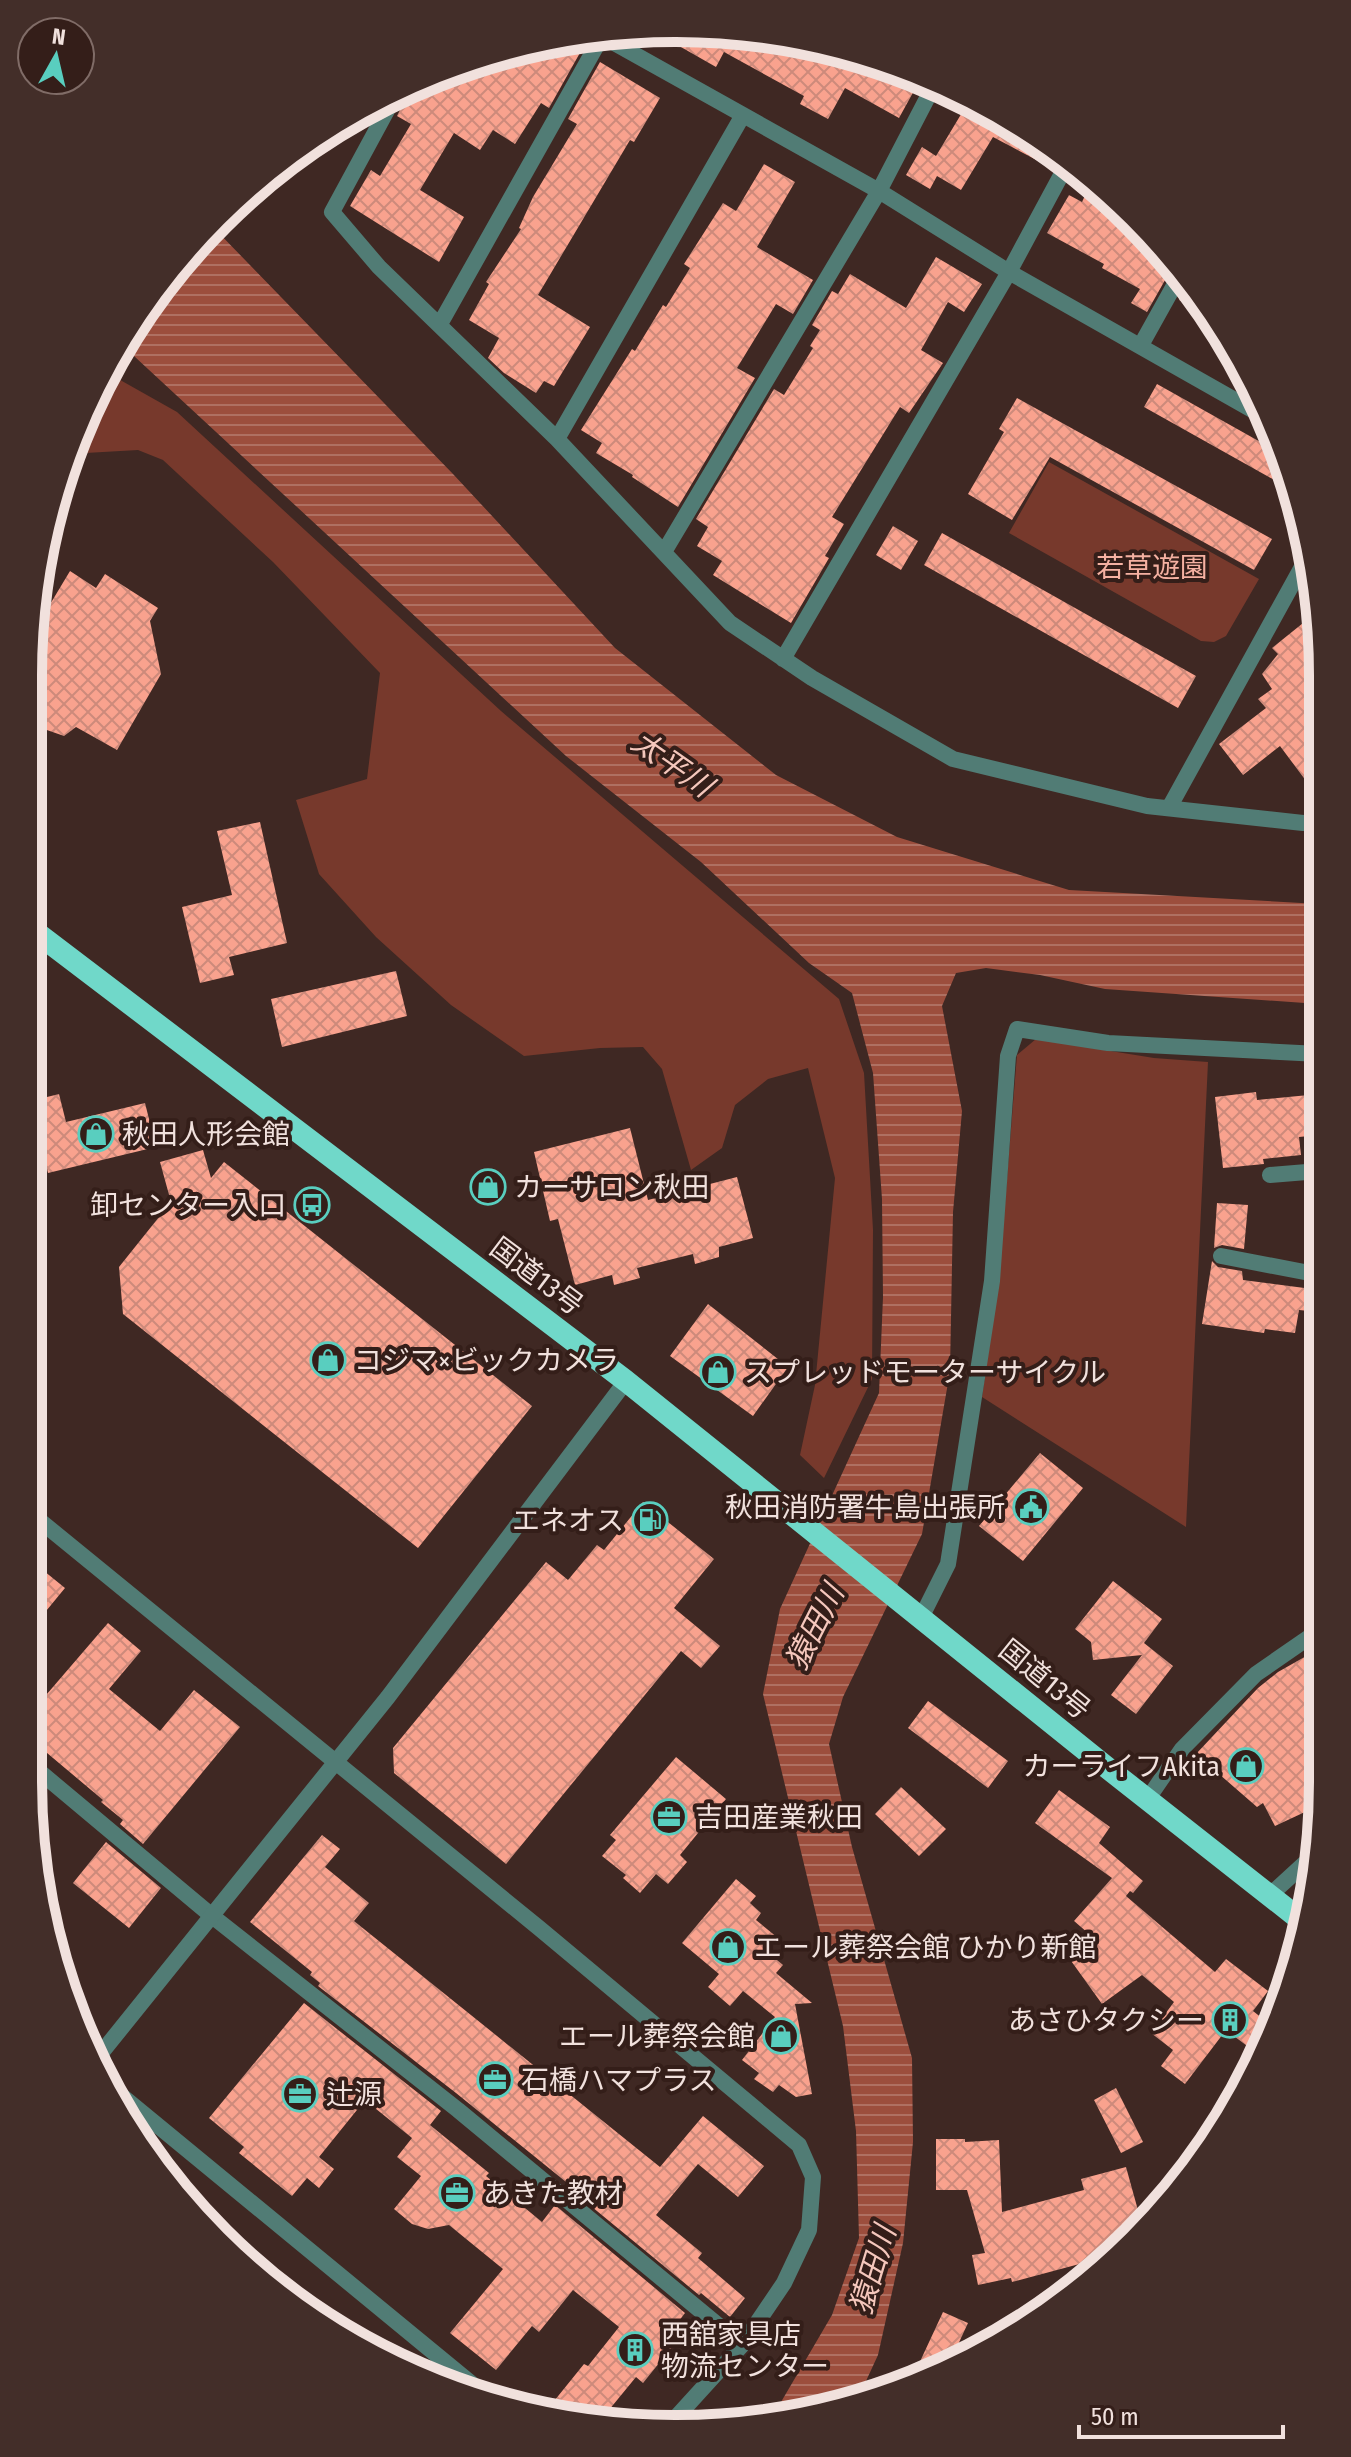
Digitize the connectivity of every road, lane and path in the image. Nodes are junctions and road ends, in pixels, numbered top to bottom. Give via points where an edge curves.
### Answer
1 (617, 45) edge
2 (595, 47) edge
3 (929, 95) edge
4 (386, 112) edge
5 (743, 115) junction
6 (1062, 174) edge
7 (879, 191) junction
8 (1009, 272) junction
9 (1174, 285) edge
10 (440, 324) junction
11 (1141, 345) junction
12 (1250, 408) edge
13 (557, 439) junction
14 (664, 552) junction
15 (1300, 570) edge
16 (783, 659) junction
17 (1169, 808) junction
18 (1309, 823) edge
19 (42, 937) edge
20 (1309, 1053) edge
21 (1309, 1172) edge
22 (1270, 1175) dead end
23 (1221, 1256) dead end
24 (1309, 1273) edge
25 (626, 1381) junction
26 (42, 1522) edge
27 (914, 1613) junction
28 (1309, 1637) edge
29 (335, 1762) junction
30 (42, 1774) edge
31 (1147, 1800) junction
32 (1304, 1864) edge
33 (1269, 1896) junction
34 (1294, 1915) edge
35 (212, 1916) junction
36 (102, 2052) edge
37 (130, 2103) edge
38 (742, 2345) junction
39 (465, 2379) edge
40 (678, 2415) edge

1 - 5 street
2 - 10 street
3 - 7 street
4 - 10 street via 332,212 379,267
5 - 7 street
5 - 13 street
6 - 8 street
7 - 8 street
7 - 14 street
8 - 11 street
8 - 16 street
9 - 11 street
10 - 13 street
11 - 12 street
13 - 14 street
14 - 16 street via 730,623
15 - 17 street
16 - 17 street via 953,759
17 - 18 street
19 - 25 highway, 国道13号
20 - 27 street via 1108,1043 1017,1029 1008,1056 992,1281 948,1564
21 - 22 street
23 - 24 street
25 - 27 highway, 国道13号
25 - 29 street
26 - 29 street
27 - 31 highway, 国道13号
28 - 31 street via 1256,1674 1182,1749
29 - 35 street
29 - 38 street via 799,2145 813,2177 809,2230 784,2283
30 - 35 street
31 - 33 highway, 国道13号
32 - 33 street
33 - 34 highway, 国道13号
35 - 36 street
35 - 38 street
37 - 39 street
38 - 40 street

